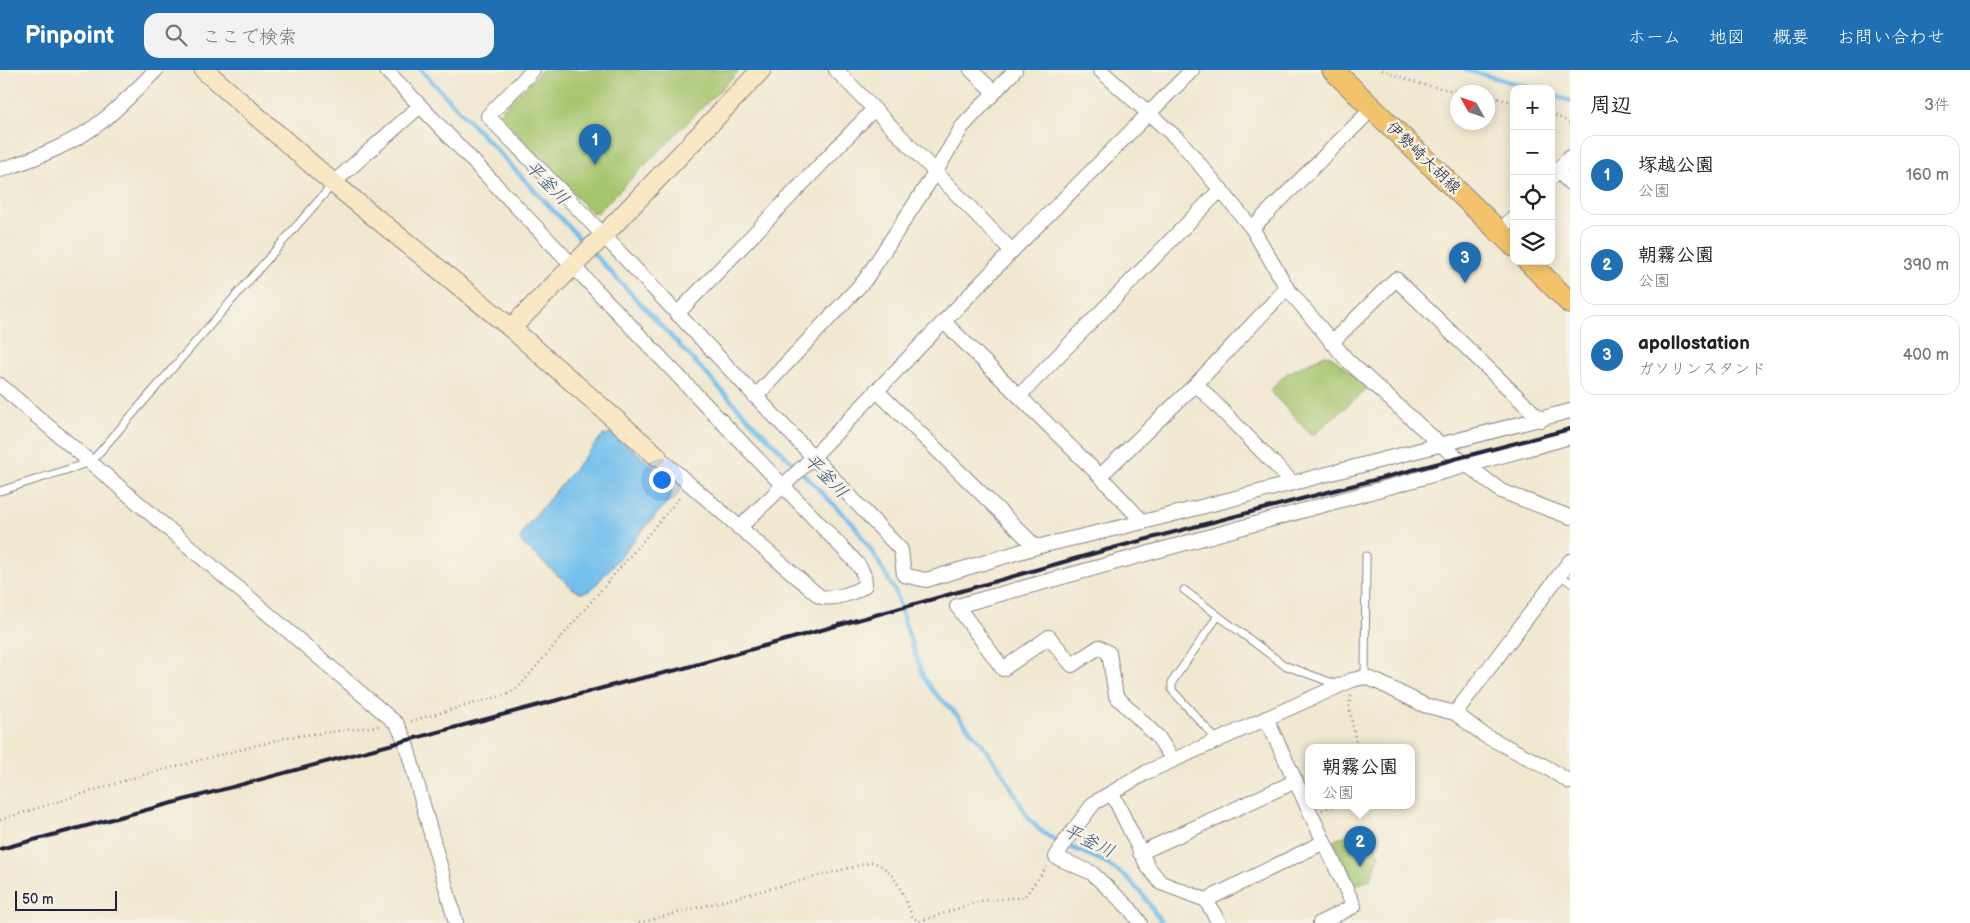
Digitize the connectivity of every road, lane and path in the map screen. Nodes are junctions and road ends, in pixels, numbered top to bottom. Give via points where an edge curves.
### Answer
1 (156, 70) edge
2 (204, 70) edge
3 (386, 70) edge
4 (533, 70) edge
5 (761, 70) edge
6 (836, 70) edge
7 (971, 70) edge
8 (1015, 70) edge
9 (1100, 70) edge
10 (1192, 70) edge
11 (1333, 70) edge
12 (1382, 70) edge
13 (1450, 90) edge
14 (994, 92) junction
15 (1495, 98) edge
16 (1510, 101) edge
17 (420, 106) junction
18 (1372, 109) junction
19 (873, 110) junction
20 (1148, 112) junction
21 (1555, 116) edge
22 (1570, 123) edge
23 (1570, 157) edge
24 (0, 170) edge
25 (935, 173) junction
26 (1555, 175) edge
27 (1570, 183) edge
28 (333, 184) junction
29 (1221, 189) junction
30 (1252, 228) junction
31 (1509, 232) edge
32 (600, 238) junction
33 (1012, 251) junction
34 (576, 263) junction
35 (1532, 265) edge
36 (1287, 288) junction
37 (1570, 303) edge
38 (677, 314) junction
39 (944, 322) junction
40 (512, 328) junction
41 (1332, 343) junction
42 (1196, 384) junction
43 (0, 385) edge
44 (876, 390) junction
45 (1019, 396) junction
46 (755, 397) junction
47 (1570, 411) edge
48 (1541, 420) junction
49 (1570, 437) edge
50 (1441, 445) junction
51 (657, 456) joint
52 (811, 459) junction
53 (91, 462) junction
54 (1467, 464) junction
55 (1100, 476) junction
56 (1292, 482) junction
57 (784, 485) junction
58 (690, 486) junction
59 (0, 491) edge
60 (1570, 517) edge
61 (1143, 522) junction
62 (739, 528) junction
63 (1036, 547) junction
64 (1366, 556) dead end
65 (1570, 561) edge
66 (1565, 579) edge
67 (1184, 590) dead end
68 (1218, 616) junction
69 (1360, 678) junction
70 (1338, 685) junction
71 (1455, 713) junction
72 (1266, 718) junction
73 (397, 724) junction
74 (1217, 740) junction
75 (1356, 744) edge
76 (1173, 760) junction
77 (1296, 781) junction
78 (1570, 782) edge
79 (1112, 793) junction
80 (1305, 801) edge
81 (1309, 809) edge
82 (0, 820) edge
83 (1324, 842) junction
84 (1140, 853) junction
85 (1058, 855) junction
86 (1206, 900) junction
87 (456, 923) edge
88 (639, 923) edge
89 (1140, 923) edge
90 (1219, 923) edge
91 (1320, 923) edge

1 - 24 street via 95,126 44,154
2 - 28 street
3 - 17 street
4 - 32 street via 488,116
5 - 32 street
6 - 19 street
7 - 14 street
8 - 14 street
9 - 20 street
10 - 20 street
11 - 18 main road, 伊勢崎大胡線
12 - 13 path via 1416,83
14 - 25 street via 962,126
15 - 16 path
17 - 28 street
17 - 34 street
18 - 30 street
18 - 31 main road, 伊勢崎大胡線
19 - 25 street
19 - 38 street
20 - 29 street via 1182,143
20 - 33 street
21 - 22 path
23 - 26 street
25 - 33 street
25 - 46 street via 865,280
26 - 27 street
28 - 40 street
28 - 53 lane
29 - 30 street
29 - 45 street
30 - 36 street
32 - 34 street
32 - 38 street
33 - 39 street
34 - 40 street
34 - 57 street
35 - 37 main road
36 - 41 street
36 - 42 street
38 - 46 street
39 - 44 street
39 - 45 street
40 - 51 street
41 - 48 street via 1396,279
41 - 50 street
42 - 55 street
42 - 56 street
43 - 53 street
44 - 52 street
44 - 63 street
45 - 55 street
46 - 52 street
47 - 48 street
48 - 50 street
49 - 54 street
50 - 54 street
50 - 56 street
51 - 58 street
52 - 57 street
52 - 63 street via 901,550 904,575 926,580
53 - 59 lane
53 - 73 street
54 - 60 street via 1501,491
54 - 76 street via 956,606 1003,669 1049,637 1072,665 1099,646 1109,653 1116,696 1158,737
55 - 61 street
56 - 61 street
57 - 62 street
57 - 62 street via 858,564 865,585 829,598 819,596
58 - 62 street
58 - 73 path via 518,688 508,694
61 - 63 street
64 - 69 lane
65 - 66 street
66 - 71 street
67 - 68 lane
68 - 70 lane via 1284,665
68 - 74 lane via 1172,682 1172,690
69 - 70 street
69 - 71 street via 1378,682 1424,705
69 - 75 path via 1349,705
70 - 72 street
71 - 78 street via 1484,735
72 - 74 street
72 - 77 street
73 - 82 path via 289,737 139,776
73 - 87 street via 405,740
74 - 76 street
76 - 79 street
77 - 80 street
77 - 84 street
79 - 84 street
79 - 85 street via 1094,803
81 - 83 street
83 - 86 street
83 - 91 street via 1354,906
84 - 86 street via 1161,883
85 - 88 path via 1024,897 980,901 921,921 913,918 897,882 879,864 872,862
85 - 89 street via 1092,873
86 - 90 street

